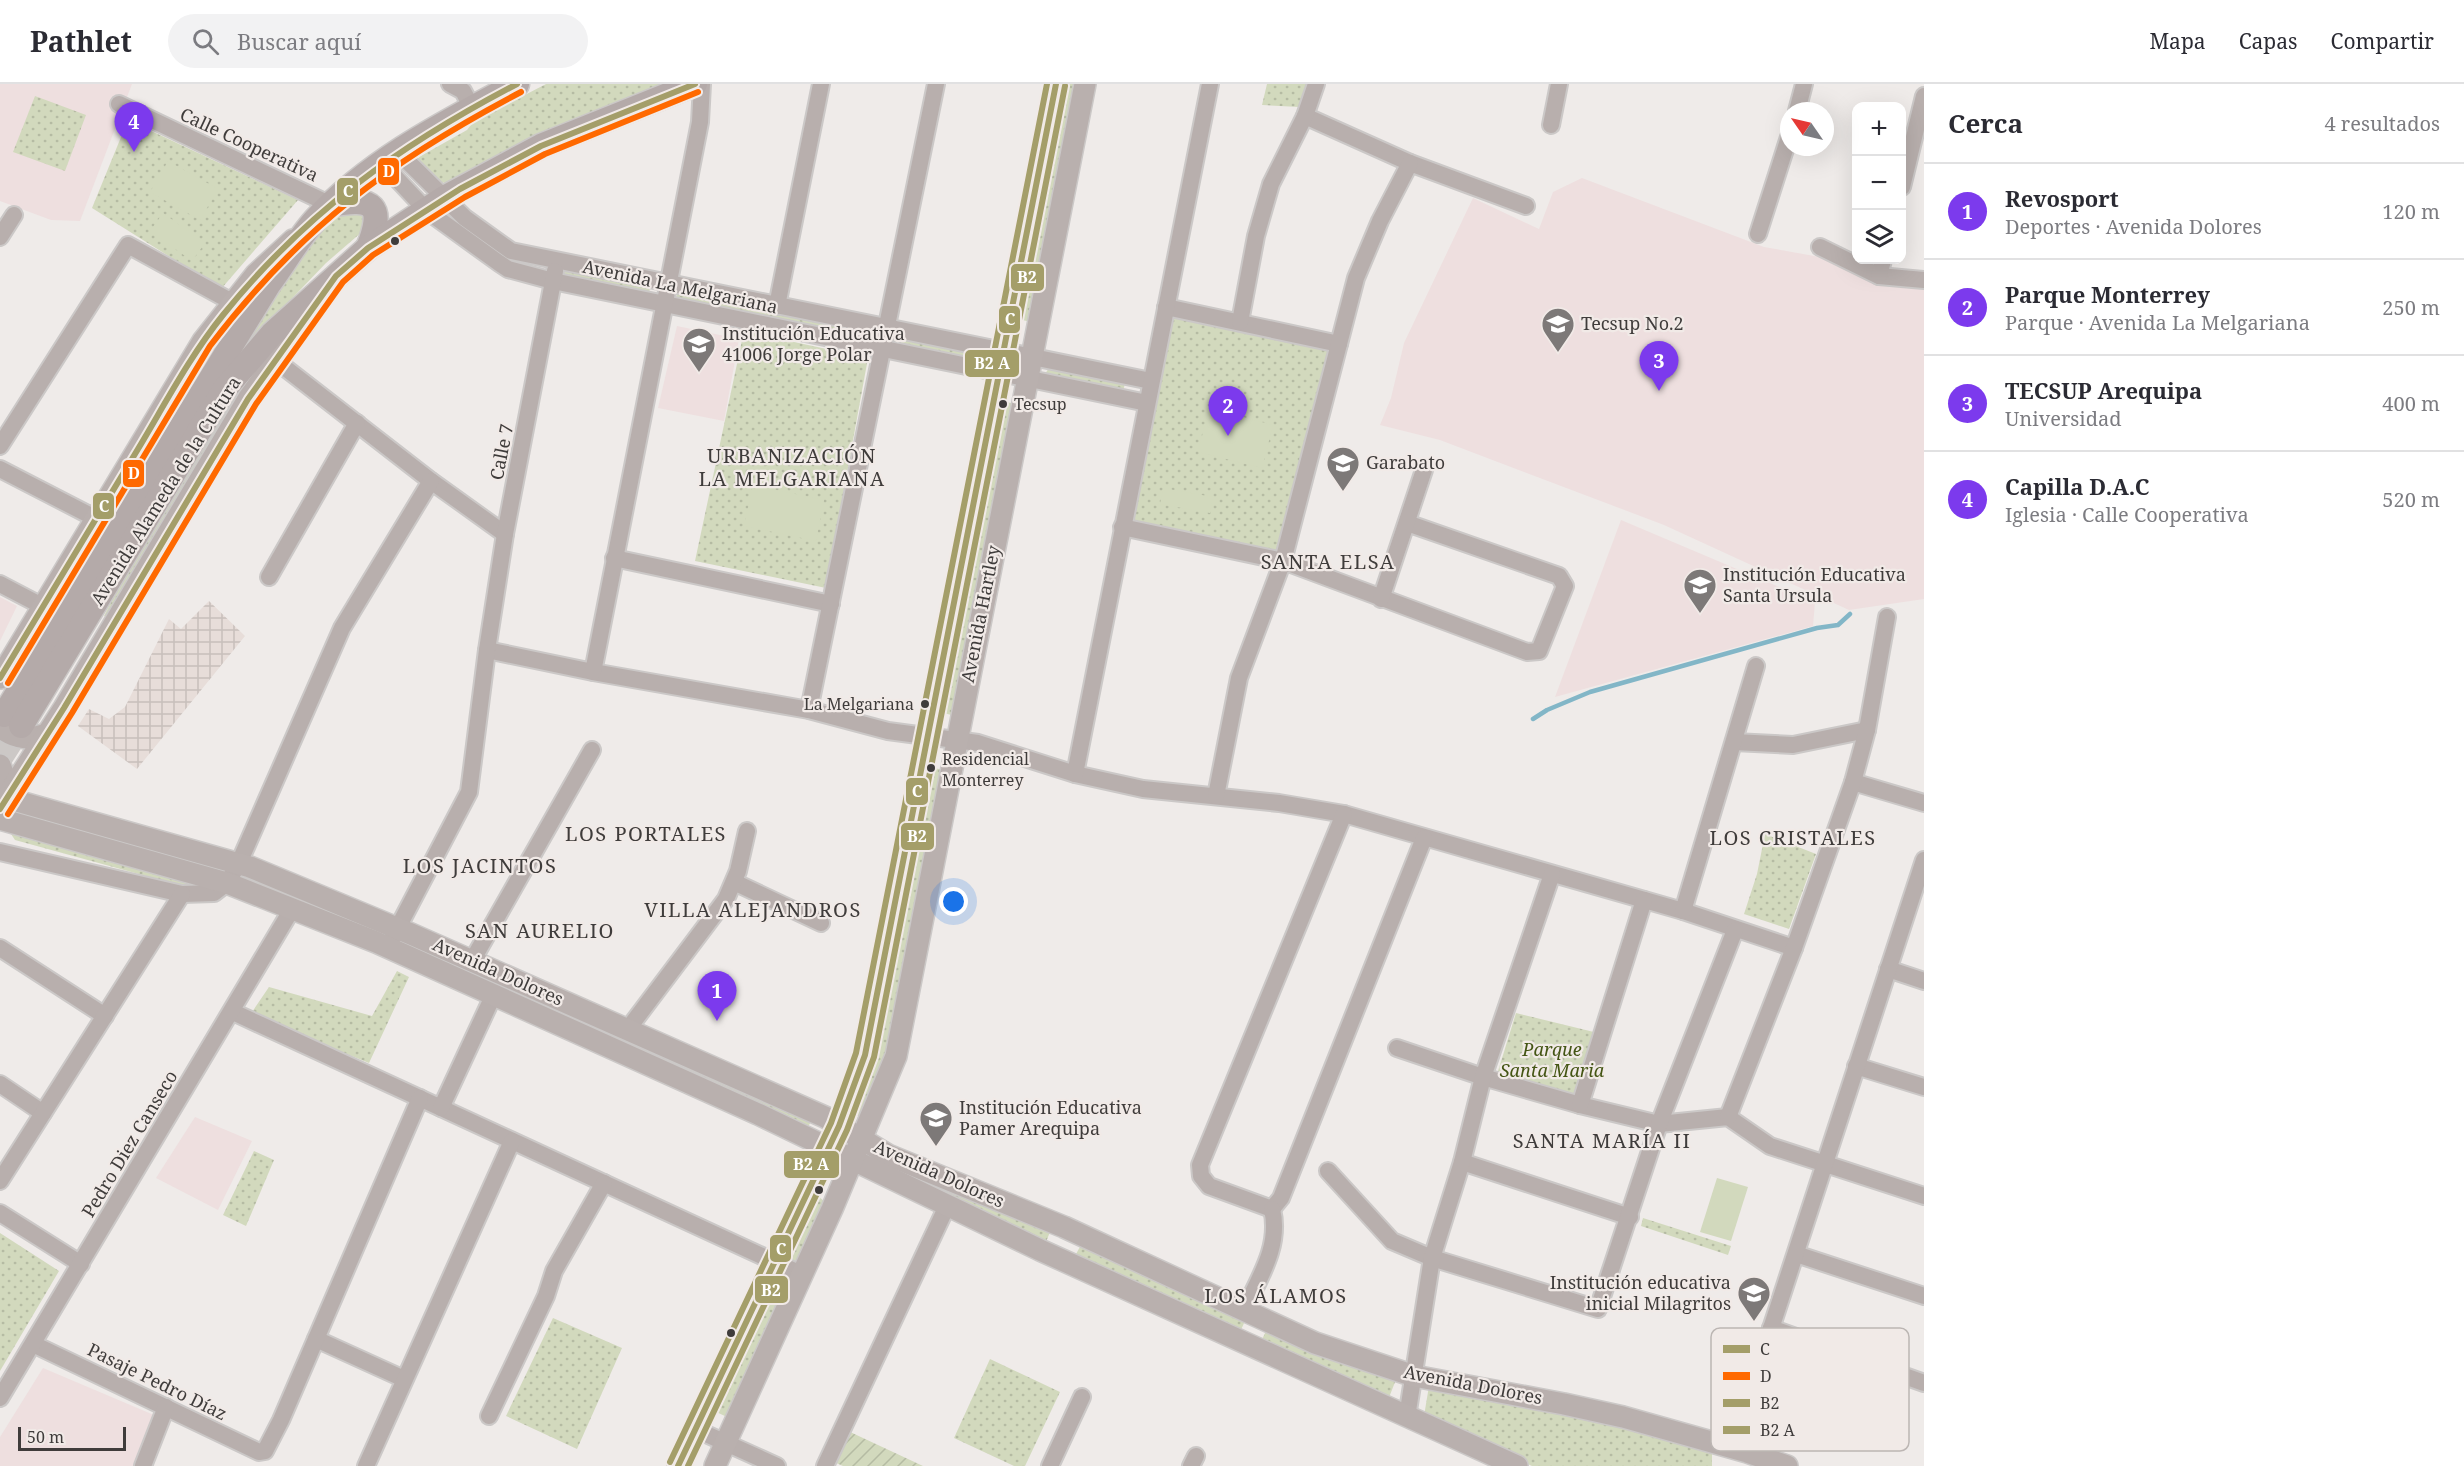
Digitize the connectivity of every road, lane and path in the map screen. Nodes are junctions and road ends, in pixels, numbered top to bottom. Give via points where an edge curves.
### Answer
1 (450, 84) edge
2 (517, 84) edge
3 (694, 84) edge
4 (702, 84) edge
5 (821, 84) edge
6 (936, 84) edge
7 (1056, 84) edge
8 (1085, 84) edge
9 (1210, 84) edge
10 (1316, 84) edge
11 (1559, 84) edge
12 (1804, 84) edge
13 (1799, 102) edge
14 (119, 104) dead end
15 (1923, 106) edge
16 (472, 108) junction
17 (1305, 116) junction
18 (1551, 125) dead end
19 (1783, 156) edge
20 (390, 157) junction
21 (1410, 163) junction
22 (1906, 172) edge
23 (331, 205) junction
24 (435, 205) junction
25 (1526, 206) dead end
26 (14, 215) dead end
27 (314, 221) junction
28 (1758, 234) dead end
29 (0, 237) edge
30 (1820, 247) dead end
31 (368, 248) junction
32 (556, 261) junction
33 (1881, 268) edge
34 (336, 276) junction
35 (1924, 280) edge
36 (553, 281) junction
37 (668, 283) junction
38 (231, 302) junction
39 (665, 304) junction
40 (777, 306) junction
41 (1166, 306) junction
42 (1240, 322) junction
43 (889, 327) junction
44 (1339, 344) junction
45 (884, 349) junction
46 (1004, 351) junction
47 (1033, 356) junction
48 (275, 360) junction
49 (1001, 373) junction
50 (1029, 378) junction
51 (1152, 381) junction
52 (1147, 403) junction
53 (357, 423) junction
54 (0, 446) edge
55 (0, 469) edge
56 (1424, 470) dead end
57 (431, 481) junction
58 (95, 518) junction
59 (1407, 523) junction
60 (1122, 527) junction
61 (505, 534) junction
62 (614, 558) junction
63 (1282, 561) junction
64 (269, 577) dead end
65 (0, 584) edge
66 (1381, 599) junction
67 (831, 604) junction
68 (42, 606) junction
69 (1887, 617) dead end
70 (487, 650) junction
71 (1756, 666) dead end
72 (592, 672) junction
73 (0, 678) edge
74 (809, 710) junction
75 (8, 723) edge
76 (1867, 730) junction
77 (49, 733) junction
78 (928, 735) junction
79 (956, 740) junction
80 (1734, 742) junction
81 (592, 750) dead end
82 (0, 765) edge
83 (1075, 774) junction
84 (1853, 782) junction
85 (1216, 796) junction
86 (4, 801) edge
87 (1924, 803) edge
88 (1344, 814) junction
89 (0, 819) edge
90 (747, 831) dead end
91 (1424, 838) junction
92 (0, 852) edge
93 (1924, 860) edge
94 (239, 863) junction
95 (1552, 874) junction
96 (734, 882) junction
97 (221, 888) junction
98 (182, 894) junction
99 (1644, 900) junction
100 (292, 909) junction
101 (1683, 911) junction
102 (821, 923) dead end
103 (397, 928) junction
104 (1735, 930) junction
105 (387, 947) junction
106 (0, 948) edge
107 (1794, 948) junction
108 (472, 961) junction
109 (1888, 969) junction
110 (1924, 981) edge
111 (494, 994) junction
112 (233, 1012) junction
113 (105, 1016) junction
114 (628, 1029) junction
115 (1397, 1048) dead end
116 (1856, 1066) junction
117 (1483, 1077) junction
118 (0, 1084) edge
119 (1924, 1088) edge
120 (420, 1098) junction
121 (1580, 1106) junction
122 (441, 1108) junction
123 (43, 1113) junction
124 (1728, 1117) junction
125 (1659, 1124) junction
126 (839, 1126) junction
127 (862, 1140) junction
128 (512, 1141) junction
129 (828, 1148) junction
130 (852, 1161) junction
131 (1462, 1162) junction
132 (1823, 1163) junction
133 (1328, 1171) dead end
134 (0, 1181) edge
135 (604, 1183) junction
136 (1924, 1196) edge
137 (803, 1198) junction
138 (947, 1206) junction
139 (832, 1209) junction
140 (1272, 1209) junction
141 (0, 1213) edge
142 (1630, 1217) junction
143 (1064, 1227) junction
144 (1796, 1254) junction
145 (1051, 1255) junction
146 (1432, 1258) junction
147 (774, 1262) junction
148 (81, 1264) junction
149 (803, 1275) junction
150 (1924, 1296) edge
151 (1248, 1313) junction
152 (1771, 1328) edge
153 (316, 1339) junction
154 (1241, 1340) junction
155 (33, 1344) junction
156 (1414, 1376) junction
157 (1909, 1378) edge
158 (404, 1379) junction
159 (1924, 1383) edge
160 (1082, 1397) dead end
161 (0, 1398) edge
162 (166, 1407) junction
163 (489, 1416) dead end
164 (1407, 1417) junction
165 (695, 1429) junction
166 (725, 1442) junction
167 (1711, 1446) edge
168 (1741, 1455) edge
169 (368, 1465) edge
170 (143, 1466) edge
171 (678, 1466) edge
172 (715, 1466) edge
173 (777, 1466) edge
174 (825, 1466) edge
175 (1050, 1466) edge
176 (1517, 1466) edge
177 (1787, 1466) edge

1 - 16 street via 463,91
2 - 16 highway, Avenida Alameda de la Cultura
3 - 24 highway, Avenida Alameda de la Cultura via 541,146
4 - 37 street via 700,122
5 - 40 street
6 - 43 street
7 - 46 main road, Avenida Hartley
8 - 47 main road, Avenida Hartley
9 - 41 street
10 - 17 street
11 - 18 street
12 - 13 street
14 - 23 street, Calle Cooperativa
15 - 22 street
16 - 20 highway, Avenida Alameda de la Cultura
17 - 21 street
17 - 42 street via 1271,184 1256,236
19 - 28 street
20 - 23 highway, Avenida Alameda de la Cultura
20 - 24 street, Avenida La Melgariana
21 - 25 street
21 - 44 street via 1356,278
23 - 27 highway, Avenida Alameda de la Cultura
23 - 31 highway via 354,200 369,204 374,210 376,228
24 - 31 highway, Avenida Alameda de la Cultura
24 - 32 street, Avenida La Melgariana via 465,218 511,251
24 - 36 street, Avenida La Melgariana via 508,269
26 - 29 street
27 - 38 main road, Avenida Alameda de la Cultura
27 - 75 highway, Avenida Alameda de la Cultura via 248,319
30 - 33 street
31 - 34 highway, Avenida Alameda de la Cultura
32 - 36 street, Calle 7
32 - 37 street, Avenida La Melgariana
33 - 35 street
34 - 48 main road, Avenida Alameda de la Cultura
34 - 75 highway, Avenida Alameda de la Cultura via 272,334 224,390
36 - 39 street, Avenida La Melgariana
36 - 61 street, Calle 7
37 - 39 street
37 - 40 street, Avenida La Melgariana
38 - 54 street via 128,245
38 - 58 main road, Avenida Alameda de la Cultura
39 - 45 street, Avenida La Melgariana
39 - 62 street
40 - 43 street, Avenida La Melgariana
41 - 42 street
41 - 51 street
42 - 44 street
43 - 45 street
43 - 46 street, Avenida La Melgariana
44 - 63 street
45 - 49 street, Avenida La Melgariana
45 - 67 street
46 - 47 street, Avenida La Melgariana
46 - 49 main road, Avenida Hartley
47 - 50 main road, Avenida Hartley
47 - 51 street, Avenida La Melgariana
48 - 53 street
48 - 77 main road, Avenida Alameda de la Cultura
49 - 50 street, Avenida La Melgariana
49 - 78 main road, Avenida Hartley
50 - 52 street, Avenida La Melgariana
50 - 79 main road, Avenida Hartley
51 - 52 street
52 - 60 street
53 - 57 street
53 - 64 street
55 - 58 street
56 - 59 street
57 - 61 street
57 - 94 street via 342,628
58 - 68 main road, Avenida Alameda de la Cultura
59 - 66 street
59 - 66 street via 1559,576 1565,586 1539,651 1527,652
60 - 63 street
60 - 83 street
61 - 70 street, Calle 7
62 - 67 street
62 - 72 street
63 - 66 street
63 - 85 street via 1239,678
65 - 68 street
67 - 74 street
68 - 73 main road, Avenida Alameda de la Cultura
69 - 76 street
70 - 72 street
70 - 103 street, Calle 7 via 469,792
71 - 80 street
72 - 74 street
74 - 78 street via 888,731
75 - 77 main road via 22,738
76 - 80 street via 1793,745
76 - 84 street
77 - 86 main road, Avenida Alameda de la Cultura
78 - 79 street
78 - 126 main road, Avenida Hartley via 866,1056
79 - 83 street via 978,743
79 - 127 main road, Avenida Hartley via 896,1056
80 - 101 street
81 - 108 street
82 - 86 main road via 8,784
83 - 85 street via 1143,789
84 - 87 street
84 - 107 street
85 - 88 street
86 - 94 main road, Avenida Dolores
88 - 91 street
88 - 140 street via 1200,1165 1201,1176 1209,1186
89 - 97 main road, Avenida Dolores
90 - 96 street
91 - 95 street
91 - 140 street via 1281,1198
92 - 98 street
93 - 109 street
94 - 97 street
94 - 103 main road, Avenida Dolores
95 - 99 street
95 - 117 street
96 - 102 street
96 - 114 street via 726,899
97 - 98 street
97 - 100 main road, Avenida Dolores
98 - 113 street
99 - 101 street
99 - 121 street
100 - 105 main road, Avenida Dolores
100 - 112 street, Pedro Diez Canseco
101 - 104 street
103 - 105 street, Calle 7
103 - 108 main road, Avenida Dolores
104 - 107 street
104 - 125 street
105 - 111 main road, Avenida Dolores
106 - 113 street
107 - 124 street
108 - 114 main road, Avenida Dolores
109 - 110 street
109 - 116 street
111 - 122 street
111 - 129 main road, Avenida Dolores
112 - 120 street
112 - 148 street, Pedro Diez Canseco
113 - 123 street
114 - 126 main road, Avenida Dolores
115 - 117 street
116 - 119 street
116 - 132 street
117 - 121 street
117 - 131 street
118 - 123 street
120 - 122 street
120 - 153 street
121 - 125 street
122 - 128 street
123 - 134 street
124 - 125 street
124 - 132 street via 1770,1146
125 - 142 street
126 - 127 main road, Avenida Dolores
126 - 129 main road, Avenida Hartley
127 - 130 main road, Avenida Hartley
127 - 143 main road, Avenida Dolores via 931,1175
128 - 135 street
128 - 158 street
129 - 130 main road, Avenida Dolores
129 - 137 main road, Avenida Hartley
130 - 138 main road, Avenida Dolores
130 - 139 main road, Avenida Hartley
131 - 142 street
131 - 146 street
132 - 136 street
132 - 144 street
133 - 146 street via 1392,1241
135 - 147 street
135 - 163 street via 554,1271
137 - 139 main road via 818,1192 831,1201
137 - 147 main road, Avenida Hartley
138 - 145 main road, Avenida Dolores
138 - 174 street
139 - 149 main road, Avenida Hartley
140 - 151 street via 1273,1249
141 - 148 street
142 - 146 street via 1598,1309
143 - 145 main road
143 - 151 main road, Avenida Dolores
144 - 150 street
144 - 152 street
145 - 154 main road, Avenida Dolores
146 - 156 street
147 - 149 street
147 - 165 main road, Avenida Hartley
148 - 155 street, Pedro Diez Canseco
149 - 166 main road, Avenida Hartley
151 - 154 main road
151 - 156 main road, Avenida Dolores via 1315,1343
153 - 158 street
153 - 162 street, Pasaje Pedro Díaz via 265,1451 259,1452
154 - 164 main road, Avenida Dolores
155 - 161 street, Pedro Diez Canseco
155 - 162 street, Pasaje Pedro Díaz
156 - 164 street
156 - 167 main road, Avenida Dolores via 1564,1404
157 - 159 street
158 - 169 street
160 - 175 street
162 - 170 street
164 - 176 main road, Avenida Dolores
165 - 166 street
165 - 171 main road, Avenida Hartley
166 - 172 main road, Avenida Hartley
166 - 173 street
168 - 177 main road, Avenida Dolores

